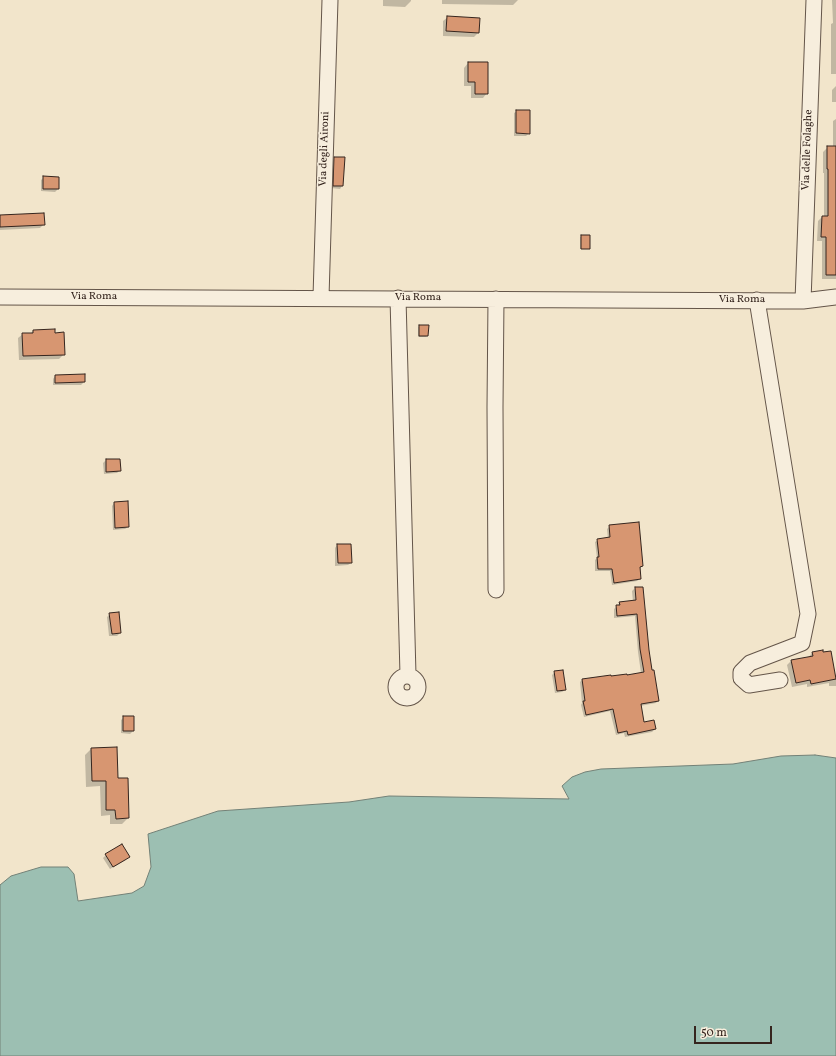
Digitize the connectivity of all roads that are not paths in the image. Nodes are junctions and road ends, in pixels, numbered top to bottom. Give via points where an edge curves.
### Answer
1 (330, 0) edge
2 (814, 0) edge
3 (0, 296) edge
4 (836, 297) edge
5 (321, 298) junction
6 (398, 298) junction
7 (496, 299) junction
8 (756, 300) junction
9 (803, 301) junction
10 (496, 590) dead end
11 (408, 675) dead end
12 (780, 680) dead end

1 - 5 street, Via degli Aironi
2 - 9 street, Via delle Folaghe
3 - 5 street, Via Roma
4 - 9 street, Via Roma
5 - 6 street, Via Roma
6 - 7 street, Via Roma
6 - 11 street
7 - 8 street, Via Roma
7 - 10 street
8 - 9 street, Via Roma
8 - 12 street via 808,614 802,643 750,663 741,672 741,678 749,685

